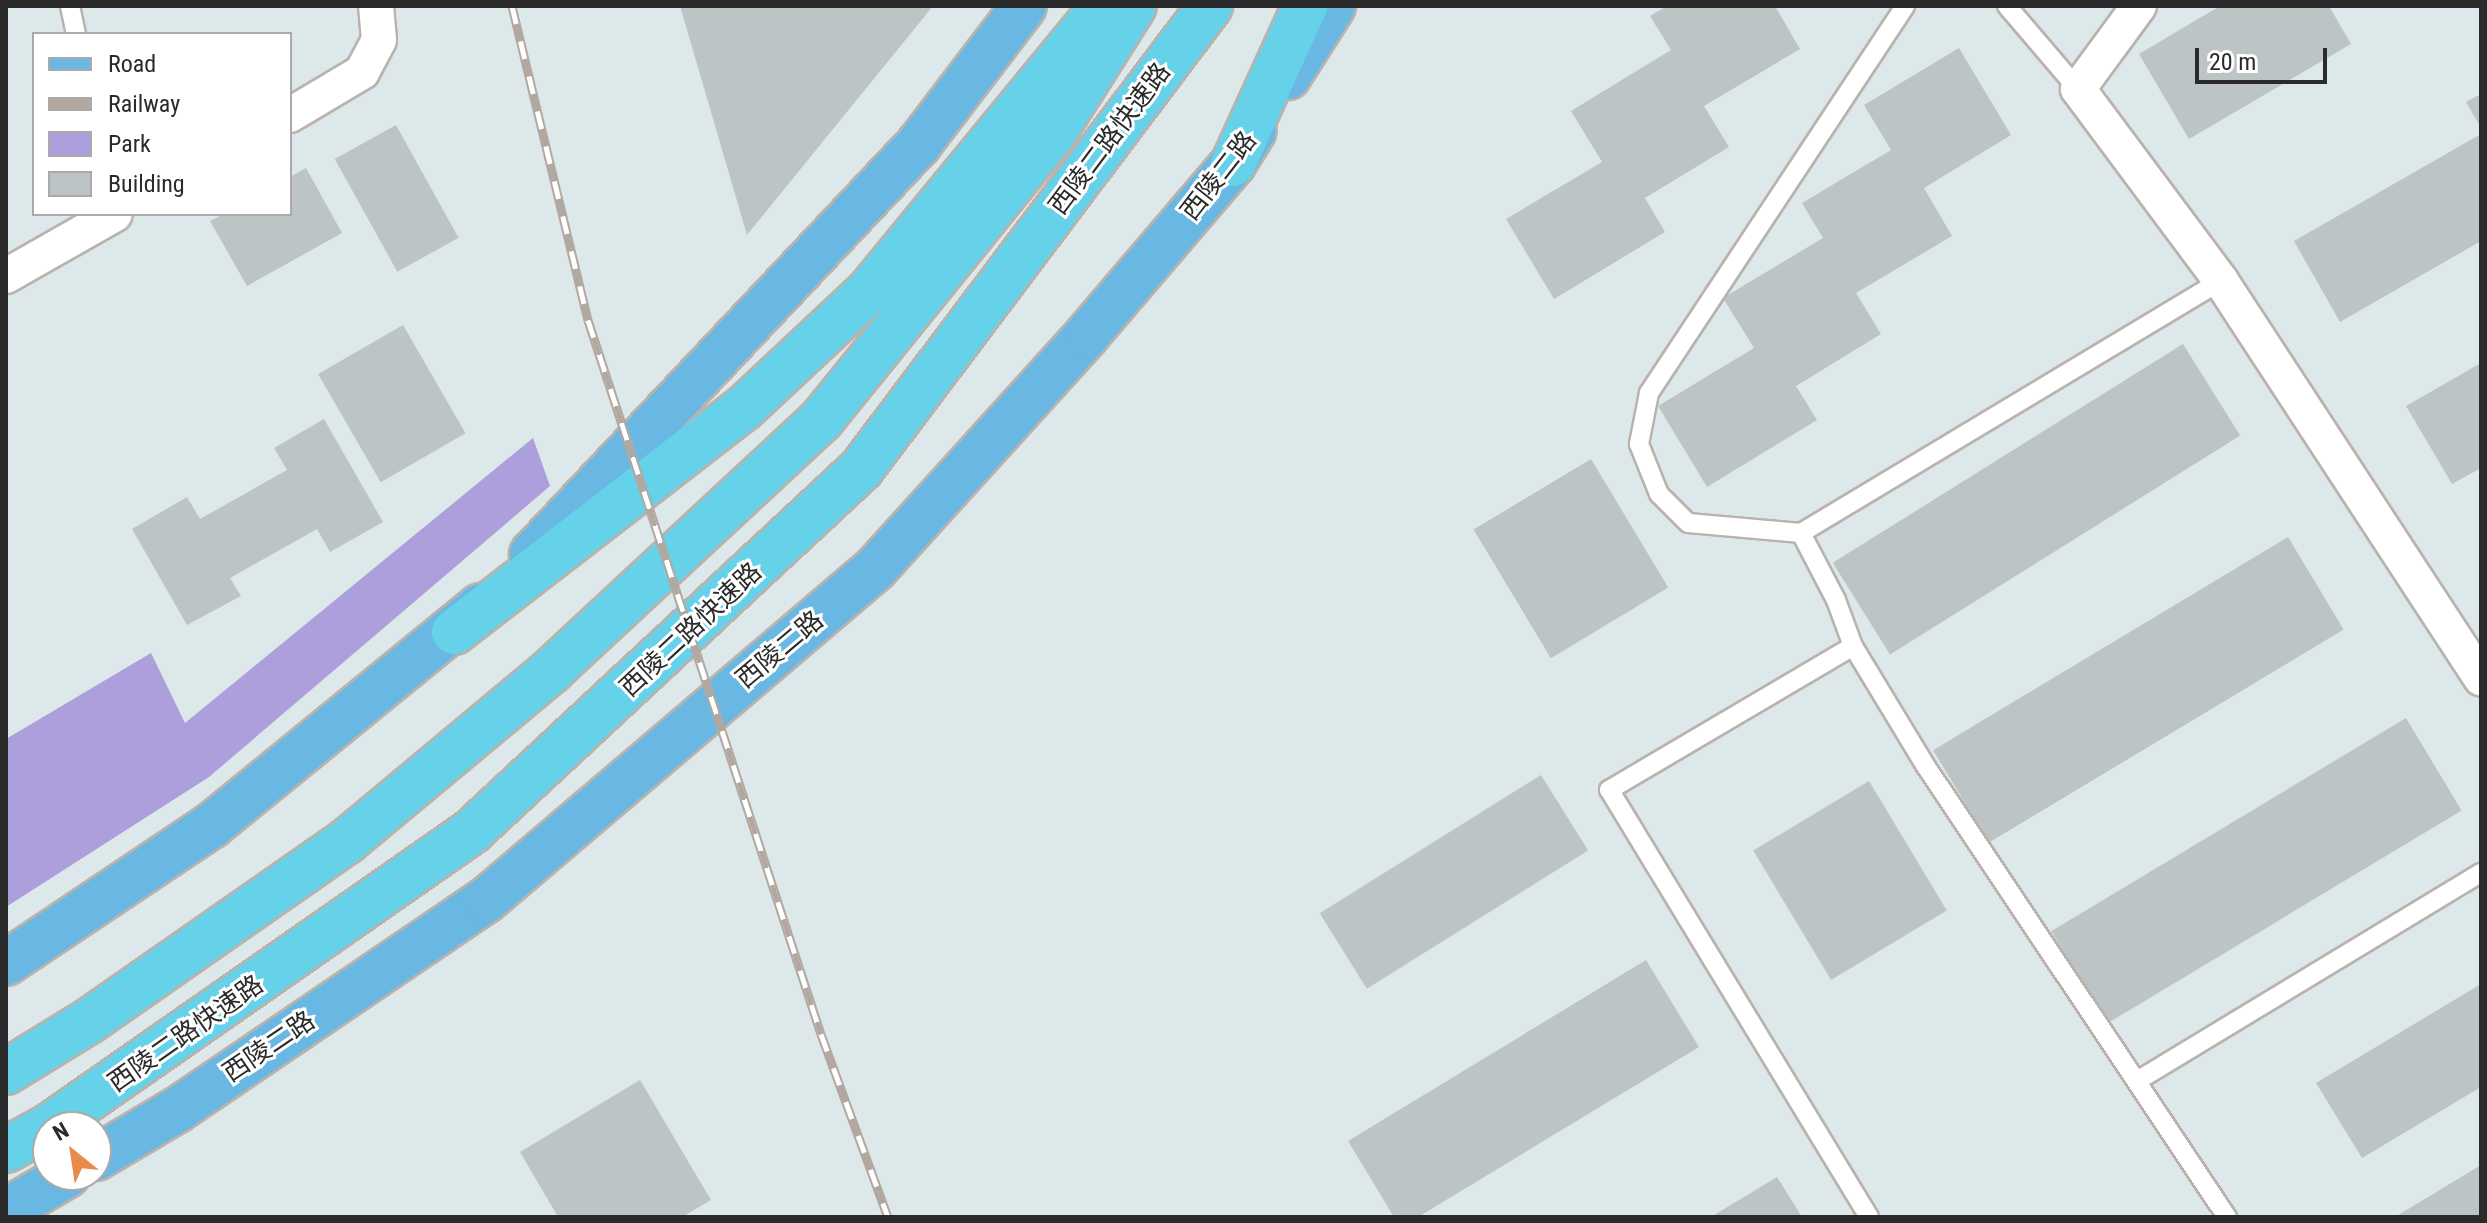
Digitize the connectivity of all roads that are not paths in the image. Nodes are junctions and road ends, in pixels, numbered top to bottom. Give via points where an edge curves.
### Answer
1 (70, 6) edge
2 (376, 6) edge
3 (1024, 6) edge
4 (1103, 6) edge
5 (1134, 6) edge
6 (1210, 6) edge
7 (1305, 6) edge
8 (1333, 6) edge
9 (1905, 6) edge
10 (2007, 6) edge
11 (2139, 6) edge
12 (76, 32) edge
13 (2078, 89) junction
14 (292, 114) edge
15 (1233, 164) junction
16 (109, 216) edge
17 (6, 276) edge
18 (2221, 281) junction
19 (1801, 533) junction
20 (454, 632) junction
21 (1853, 646) junction
22 (2481, 678) edge
23 (2481, 873) edge
24 (6, 963) edge
25 (6, 1072) edge
26 (2137, 1081) junction
27 (71, 1111) edge
28 (32, 1136) edge
29 (112, 1149) edge
30 (6, 1150) edge
31 (40, 1191) edge
32 (6, 1211) edge
33 (1869, 1217) edge
34 (2227, 1217) edge

1 - 12 lane
2 - 14 street via 379,40 362,72
3 - 20 main road via 919,144 627,458
4 - 20 highway via 869,291 744,408
5 - 25 highway, 西陵二路快速路 via 1053,134 821,420 552,670 347,841 89,1021
6 - 27 highway, 西陵二路快速路 via 861,469 471,832
7 - 15 highway
8 - 15 main road, 西陵二路
9 - 19 lane via 1649,393 1639,444 1659,494 1688,523
10 - 13 lane
11 - 13 street
13 - 18 street
15 - 29 main road, 西陵二路 via 875,569 485,901
16 - 17 street
18 - 19 lane
18 - 22 street
19 - 21 lane
20 - 24 main road via 211,826
21 - 26 lane via 1925,765
21 - 33 lane via 1609,790
23 - 26 lane
26 - 34 lane
28 - 30 highway, 西陵二路快速路
31 - 32 main road

